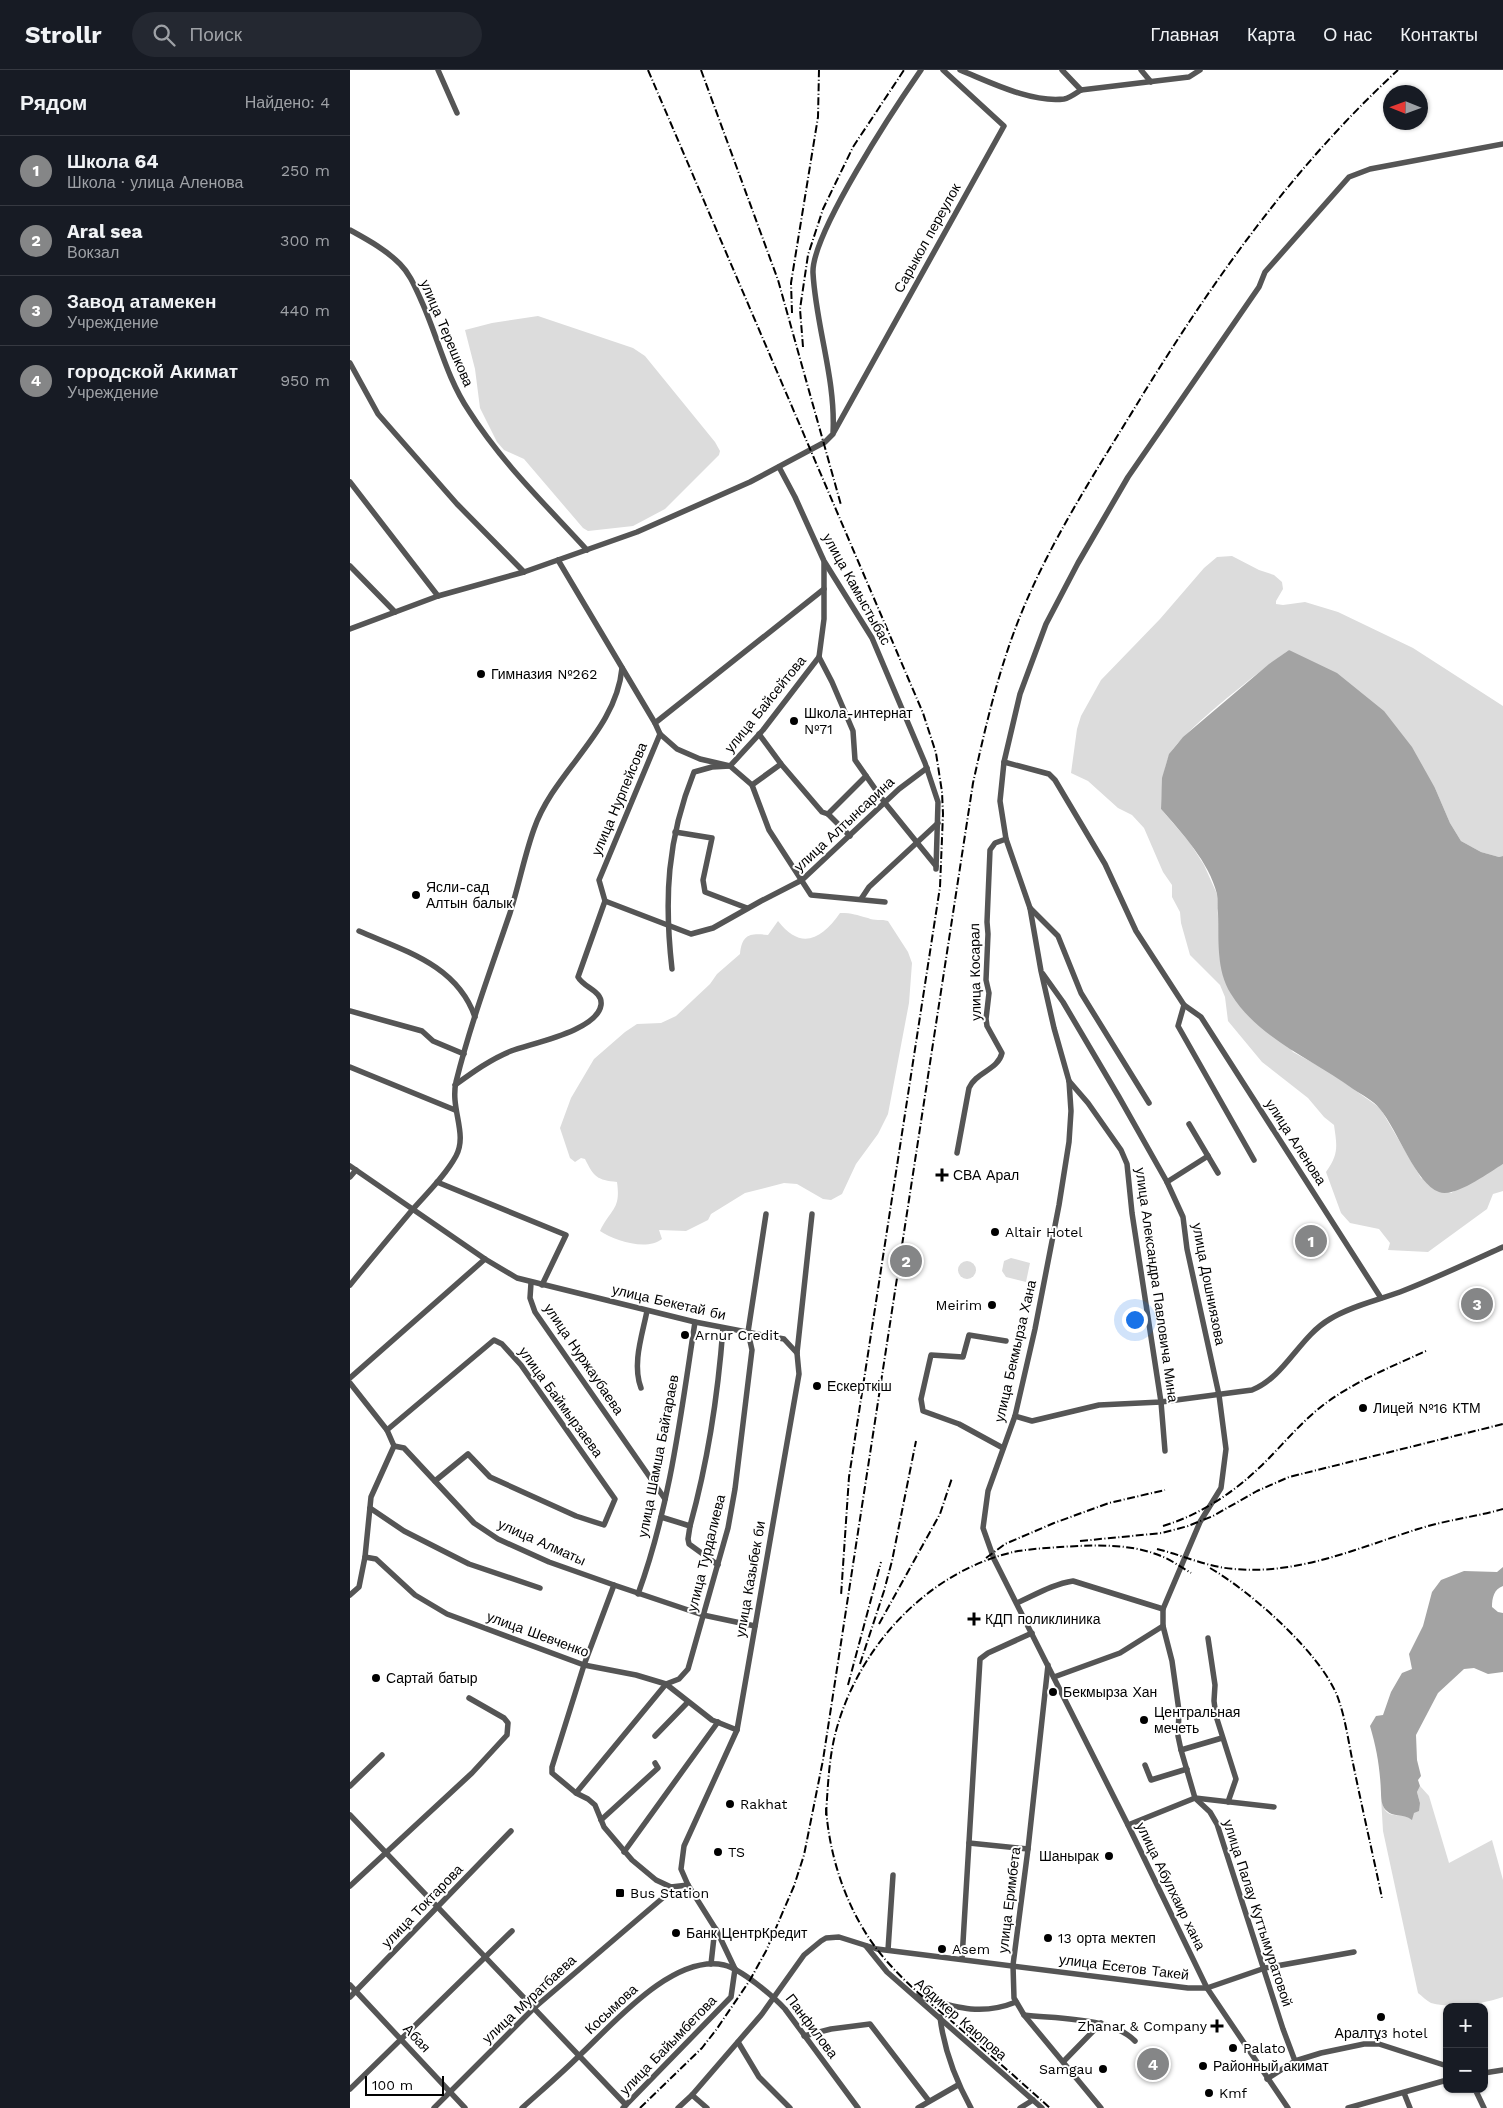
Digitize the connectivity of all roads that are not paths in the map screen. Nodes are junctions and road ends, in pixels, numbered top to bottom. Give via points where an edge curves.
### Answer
1 (438, 70) edge
2 (921, 70) edge
3 (943, 70) edge
4 (960, 70) edge
5 (1062, 70) edge
6 (1141, 70) edge
7 (1196, 71) edge
8 (1152, 82) junction
9 (1081, 90) junction
10 (457, 112) dead end
11 (1503, 144) edge
12 (350, 230) edge
13 (350, 363) edge
14 (833, 434) junction
15 (779, 467) junction
16 (350, 482) edge
17 (588, 550) junction
18 (558, 560) junction
19 (824, 561) junction
20 (350, 566) edge
21 (524, 572) junction
22 (824, 589) junction
23 (438, 596) junction
24 (395, 612) junction
25 (350, 629) edge
26 (819, 657) junction
27 (622, 668) junction
28 (655, 723) junction
29 (660, 734) junction
30 (759, 734) junction
31 (1004, 762) junction
32 (781, 764) junction
33 (730, 766) junction
34 (927, 768) junction
35 (866, 776) junction
36 (752, 785) junction
37 (885, 803) junction
38 (828, 814) junction
39 (938, 823) junction
40 (675, 832) junction
41 (850, 836) junction
42 (1006, 840) junction
43 (916, 841) junction
44 (802, 880) junction
45 (862, 899) junction
46 (605, 901) junction
47 (885, 902) dead end
48 (747, 908) junction
49 (1030, 908) junction
50 (667, 927) junction
51 (359, 931) dead end
52 (672, 969) dead end
53 (1041, 971) junction
54 (1184, 1005) junction
55 (350, 1011) edge
56 (475, 1017) junction
57 (464, 1054) junction
58 (350, 1067) edge
59 (1069, 1081) junction
60 (456, 1085) junction
61 (1149, 1103) dead end
62 (455, 1110) junction
63 (1189, 1124) dead end
64 (957, 1153) dead end
65 (1208, 1156) junction
66 (1254, 1160) dead end
67 (350, 1166) edge
68 (356, 1170) junction
69 (1218, 1173) dead end
70 (350, 1177) edge
71 (437, 1182) junction
72 (1166, 1182) junction
73 (413, 1210) junction
74 (766, 1214) dead end
75 (812, 1214) dead end
76 (1503, 1247) edge
77 (485, 1259) junction
78 (531, 1283) junction
79 (350, 1284) edge
80 (542, 1286) junction
81 (1381, 1298) junction
82 (647, 1311) junction
83 (695, 1322) junction
84 (723, 1328) junction
85 (748, 1332) junction
86 (1006, 1341) dead end
87 (797, 1353) junction
88 (350, 1378) edge
89 (350, 1383) edge
90 (641, 1388) dead end
91 (1219, 1395) junction
92 (1161, 1402) junction
93 (1015, 1416) junction
94 (387, 1430) junction
95 (394, 1446) junction
96 (1003, 1448) junction
97 (1165, 1451) dead end
98 (435, 1481) junction
99 (665, 1499) junction
100 (370, 1508) junction
101 (661, 1517) junction
102 (690, 1526) junction
103 (366, 1557) junction
104 (718, 1565) junction
105 (614, 1585) junction
106 (540, 1588) dead end
107 (638, 1594) junction
108 (350, 1595) edge
109 (1017, 1603) junction
110 (1163, 1609) junction
111 (703, 1615) junction
112 (754, 1626) junction
113 (1163, 1626) junction
114 (1032, 1633) junction
115 (1208, 1638) dead end
116 (584, 1665) junction
117 (1048, 1665) junction
118 (1054, 1677) junction
119 (666, 1684) junction
120 (469, 1698) dead end
121 (688, 1702) junction
122 (1179, 1719) joint
123 (718, 1722) junction
124 (737, 1730) junction
125 (655, 1736) dead end
126 (1222, 1738) junction
127 (1181, 1750) junction
128 (382, 1755) dead end
129 (655, 1762) dead end
130 (1145, 1765) dead end
131 (1187, 1769) junction
132 (350, 1786) edge
133 (576, 1793) junction
134 (1195, 1798) junction
135 (1228, 1802) junction
136 (1274, 1807) dead end
137 (350, 1815) edge
138 (601, 1820) junction
139 (1128, 1825) junction
140 (511, 1831) dead end
141 (969, 1843) junction
142 (1028, 1848) junction
143 (624, 1852) junction
144 (386, 1853) junction
145 (893, 1875) dead end
146 (688, 1885) junction
147 (350, 1886) edge
148 (671, 1887) junction
149 (438, 1907) junction
150 (715, 1928) junction
151 (512, 1931) dead end
152 (866, 1946) junction
153 (888, 1950) junction
154 (1354, 1952) dead end
155 (486, 1956) junction
156 (962, 1959) junction
157 (711, 1964) junction
158 (1013, 1965) junction
159 (1265, 1968) junction
160 (735, 1969) junction
161 (350, 1985) edge
162 (1206, 1988) junction
163 (356, 1991) junction
164 (915, 1995) junction
165 (350, 1997) edge
166 (775, 1998) junction
167 (1016, 2002) junction
168 (534, 2008) junction
169 (1024, 2015) junction
170 (940, 2017) junction
171 (1101, 2024) junction
172 (804, 2036) junction
173 (402, 2040) junction
174 (1135, 2040) dead end
175 (738, 2042) junction
176 (580, 2056) junction
177 (1064, 2061) junction
178 (1295, 2061) junction
179 (1443, 2065) edge
180 (1503, 2070) edge
181 (1488, 2072) edge
182 (1267, 2079) junction
183 (1443, 2081) edge
184 (958, 2085) junction
185 (350, 2089) edge
186 (450, 2092) junction
187 (1404, 2093) junction
188 (1477, 2093) edge
189 (692, 2095) junction
190 (1033, 2100) junction
191 (929, 2101) junction
192 (1363, 2106) edge
193 (624, 2107) edge
194 (434, 2108) edge
195 (465, 2108) edge
196 (522, 2108) edge
197 (678, 2108) edge
198 (706, 2108) edge
199 (790, 2108) edge
200 (858, 2108) edge
201 (918, 2108) edge
202 (972, 2108) edge
203 (1020, 2108) edge
204 (1042, 2108) edge
205 (1101, 2108) edge
206 (1288, 2108) edge
207 (1348, 2108) edge
208 (1410, 2108) edge
209 (1484, 2108) edge

1 - 10 street
2 - 14 street via 891,114 816,250 813,270 834,409
3 - 14 street, Сарыкол переулок via 1004,126
4 - 9 street via 1039,98 1065,99
5 - 9 street
6 - 8 street
7 - 8 street via 1189,77
8 - 9 street
11 - 31 street via 1370,169 1349,177 1265,272 1259,287 1128,477 1078,563 1046,624 1020,694
12 - 17 street, улица Терешкова via 377,244 401,265 431,322 454,386 469,412 509,466
13 - 21 street via 378,414 457,504
14 - 15 street via 825,442
15 - 17 street via 645,528
15 - 19 street, улица Камыстыбас
16 - 23 street
17 - 18 street
18 - 21 street
18 - 27 street, улица Нурпейсова
19 - 22 street
19 - 34 street, улица Камыстыбас via 872,638
20 - 24 street
21 - 23 street
22 - 26 street
22 - 28 street
23 - 24 street
24 - 25 street
26 - 30 street, улица Байсейтова
26 - 35 street via 852,731 856,760
27 - 28 street, улица Нурпейсова
27 - 56 street via 611,708 545,805 534,828 511,911
28 - 29 street, улица Нурпейсова
29 - 33 street via 677,749
29 - 46 street, улица Нурпейсова via 599,880
30 - 32 street
30 - 33 street, улица Байсейтова
31 - 42 street via 1000,801
31 - 54 street, улица Аленова via 1049,774 1055,780 1105,864 1136,931
32 - 36 street
32 - 38 street via 822,812
33 - 36 street
33 - 40 street via 694,772
34 - 37 street, улица Алтынсарина
34 - 39 street, улица Камыстыбас via 938,802
35 - 37 street
35 - 38 street
36 - 44 street via 769,830
37 - 41 street, улица Алтынсарина
37 - 43 street
38 - 41 street
39 - 43 street
39 - 43 street, улица Камыстыбас via 936,868
40 - 48 street via 712,838 703,880 705,892
40 - 50 street via 668,869
41 - 44 street, улица Алтынсарина
42 - 49 street
42 - 64 street, улица Косарал via 996,843 990,850 987,922 986,980 989,993 986,1019 1002,1053 995,1065 972,1080
43 - 45 street via 869,886
44 - 45 street via 811,895
44 - 48 street, улица Алтынсарина
45 - 47 street
46 - 50 street, улица Алтынсарина
46 - 60 street via 578,977 582,984 600,996 602,1004 599,1011 592,1019 552,1039 511,1051 477,1068
48 - 50 street, улица Алтынсарина via 713,928 691,934
49 - 53 street
49 - 61 street via 1058,936 1082,993
50 - 52 street
51 - 56 street via 429,962 445,973 469,1000
53 - 59 street
53 - 72 street, улица Дошниязова via 1120,1097
54 - 66 street via 1178,1026
54 - 81 street, улица Аленова via 1202,1017
55 - 57 street via 422,1031 434,1041
56 - 57 street
57 - 60 street
58 - 62 street
59 - 92 street, улица Александра Павловича Мина via 1127,1164
59 - 93 street, улица Бекмырза Хана via 1069,1142 1059,1205
60 - 62 street
62 - 71 street via 461,1144
63 - 65 street
65 - 69 street
65 - 72 street
67 - 68 street
68 - 70 street
68 - 73 street
71 - 73 street
71 - 80 street via 566,1235
72 - 91 street, улица Дошниязова via 1183,1217
73 - 77 street
73 - 79 street
74 - 85 street, улица Турдалиева
75 - 87 street, улица Казыбек би
76 - 81 street
77 - 78 street
77 - 88 street
78 - 80 street, улица Бекетай би
78 - 99 street, улица Нуржаубаева via 530,1298 535,1312
80 - 82 street, улица Бекетай би
81 - 91 street via 1354,1307 1312,1332 1262,1386
82 - 83 street, улица Бекетай би
82 - 90 street via 638,1360 637,1376
83 - 84 street, улица Бекетай би
83 - 99 street, улица Шамша Байгараев
84 - 85 street, улица Бекетай би
84 - 102 street via 713,1421
85 - 87 street, улица Бекетай би via 784,1338
85 - 104 street, улица Турдалиева via 752,1350 735,1489
86 - 96 street via 969,1335 963,1357 931,1355 921,1399 923,1411 959,1424
87 - 112 street, улица Казыбек би via 799,1374
89 - 94 street
91 - 92 street
91 - 110 street, улица Дошниязова via 1226,1449 1221,1488 1200,1522
92 - 93 street via 1099,1405 1032,1420
92 - 97 street, улица Александра Павловича Мина
93 - 96 street, улица Бекмырза Хана
94 - 95 street
94 - 98 street, улица Баймырзаева via 494,1340 502,1344 521,1365 616,1499 604,1525 576,1516 490,1477 468,1454
95 - 98 street, улица Алматы via 404,1448
95 - 100 street via 371,1498
96 - 109 street, улица Бекмырза Хана via 988,1491 983,1528 994,1559
98 - 105 street, улица Алматы via 474,1523 498,1540
99 - 101 street, улица Шамша Байгараев
100 - 103 street
100 - 106 street via 404,1532 470,1564
101 - 102 street
101 - 107 street, улица Шамша Байгараев
102 - 104 street via 689,1544
103 - 108 street via 359,1587
103 - 116 street, улица Шевченко via 376,1559 415,1595 438,1609
104 - 111 street, улица Турдалиева
105 - 107 street, улица Алматы
105 - 116 street
107 - 111 street, улица Алматы
109 - 110 street via 1073,1581
109 - 114 street, улица Бекмырза Хана
110 - 113 street, улица Дошниязова
111 - 112 street, улица Алматы
111 - 119 street, улица Турдалиева via 688,1669 679,1679
112 - 124 street, улица Казыбек би
113 - 118 street via 1120,1653
113 - 122 street, улица Дошниязова via 1172,1661
114 - 117 street, улица Бекмырза Хана
114 - 141 street via 980,1659
115 - 126 street, улица Палау Куттымуратовой via 1215,1708
116 - 119 street, улица Шевченко
116 - 133 street via 552,1767 552,1773
117 - 118 street, улица Абулхаир хана
117 - 142 street, улица Еримбета
118 - 139 street, улица Абулхаир хана
119 - 121 street, улица Шевченко
119 - 133 street, улица Турдалиева
120 - 144 street via 504,1718 508,1732 472,1773
121 - 123 street, улица Шевченко
121 - 125 street
122 - 127 street, улица Палау Куттымуратовой
123 - 124 street, улица Шевченко
123 - 143 street
124 - 146 street, улица Казыбек би via 684,1846 681,1869
126 - 127 street
126 - 135 street, улица Палау Куттымуратовой via 1236,1780
127 - 131 street, улица Палау Куттымуратовой
128 - 132 street
129 - 138 street via 658,1768
130 - 131 street via 1152,1780
131 - 134 street, улица Палау Куттымуратовой
133 - 138 street via 595,1805
134 - 135 street
134 - 139 street
134 - 159 street, улица Палау Куттымуратовой via 1217,1824
135 - 136 street
137 - 144 street
138 - 143 street
139 - 162 street, улица Абулхаир хана
140 - 149 street, улица Токтарова
141 - 142 street
141 - 156 street
142 - 158 street, улица Еримбета
143 - 148 street via 650,1876
144 - 147 street
144 - 149 street
145 - 153 street
146 - 148 street
146 - 150 street, улица Казыбек би
148 - 168 street, улица Муратбаева via 665,1896
149 - 155 street
149 - 163 street, улица Токтарова
150 - 157 street
150 - 160 street, улица Казыбек би
151 - 155 street
152 - 153 street, улица Есетов Такей
152 - 164 street, Абдикер Каюпова via 887,1972
152 - 166 street, улица Есетов Такей via 839,1937 821,1940 804,1955
153 - 156 street, улица Есетов Такей
154 - 159 street, улица Есетов Такей
155 - 168 street
155 - 173 street
156 - 158 street, улица Есетов Такей
157 - 160 street, Косымова
157 - 176 street, Косымова via 689,1969 651,1988
158 - 162 street, улица Есетов Такей
158 - 167 street, улица Еримбета
159 - 162 street, улица Есетов Такей
159 - 178 street, улица Палау Куттымуратовой
160 - 166 street, Панфилова
160 - 193 street, улица Байымбетова via 731,1997
161 - 163 street, Абая
162 - 182 street, улица Абулхаир хана
163 - 165 street, улица Токтарова
163 - 173 street, Абая
164 - 167 street via 968,2010
164 - 170 street, Абдикер Каюпова
166 - 172 street, Панфилова
166 - 175 street, улица Есетов Такей
167 - 169 street, улица Еримбета
168 - 176 street
168 - 186 street, улица Муратбаева
169 - 171 street
169 - 177 street, улица Еримбета
170 - 184 street via 943,2043
170 - 190 street, Абдикер Каюпова
171 - 174 street via 1122,2030
171 - 177 street
172 - 191 street via 870,2024
172 - 200 street, Панфилова
173 - 185 street
173 - 186 street, Абая
175 - 189 street, улица Есетов Такей
175 - 199 street via 759,2077
176 - 193 street
176 - 196 street, Косымова
177 - 205 street, улица Еримбета
178 - 179 street via 1351,2046 1379,2044
178 - 182 street
180 - 181 street
182 - 206 street, улица Абулхаир хана
183 - 187 street
184 - 191 street
184 - 202 street
186 - 194 street, улица Муратбаева
186 - 195 street, Абая
187 - 192 street
187 - 208 street
188 - 209 street
189 - 197 street, улица Есетов Такей
189 - 198 street
190 - 203 street
190 - 204 street, Абдикер Каюпова
191 - 201 street
192 - 207 street

